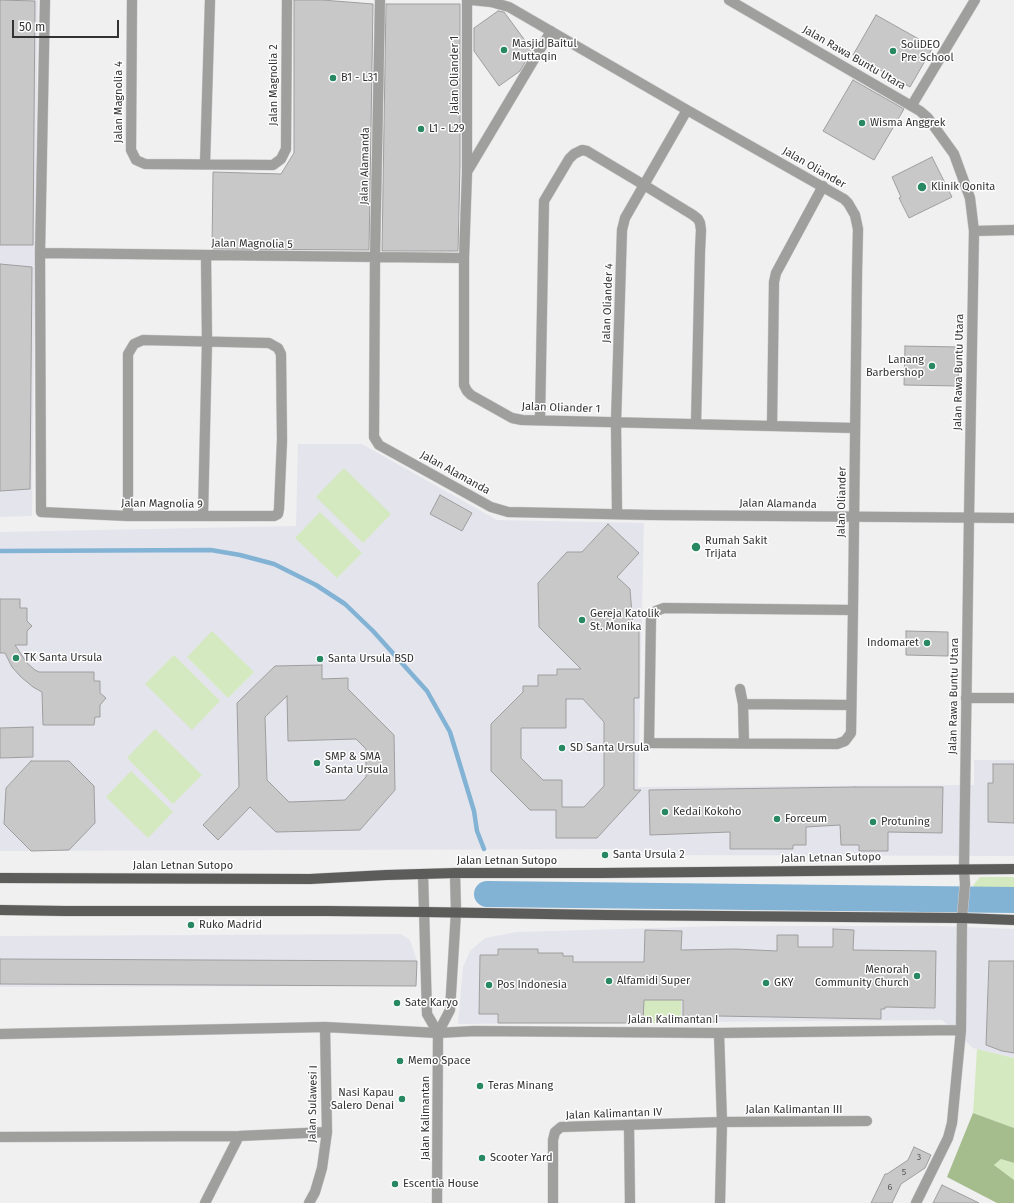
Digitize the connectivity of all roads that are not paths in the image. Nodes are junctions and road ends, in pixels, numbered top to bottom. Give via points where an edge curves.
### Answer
1 (44, 0) edge
2 (132, 0) edge
3 (210, 0) edge
4 (287, 0) edge
5 (380, 0) edge
6 (467, 0) edge
7 (470, 0) edge
8 (729, 0) edge
9 (975, 0) edge
10 (551, 31) junction
11 (912, 105) junction
12 (687, 110) junction
13 (205, 164) junction
14 (273, 165) joint
15 (466, 173) junction
16 (644, 185) junction
17 (823, 186) junction
18 (1014, 230) edge
19 (974, 231) junction
20 (40, 253) junction
21 (206, 255) junction
22 (375, 257) junction
23 (464, 258) junction
24 (207, 342) junction
25 (540, 420) junction
26 (616, 422) junction
27 (696, 424) junction
28 (772, 426) junction
29 (855, 428) junction
30 (617, 514) junction
31 (128, 516) junction
32 (203, 516) junction
33 (854, 517) junction
34 (968, 517) junction
35 (1014, 518) edge
36 (853, 610) junction
37 (740, 689) dead end
38 (966, 698) junction
39 (1014, 698) edge
40 (743, 704) junction
41 (851, 705) junction
42 (744, 743) junction
43 (964, 869) junction
44 (1014, 869) edge
45 (455, 873) junction
46 (423, 874) junction
47 (0, 878) edge
48 (0, 910) edge
49 (424, 912) junction
50 (456, 912) junction
51 (962, 918) junction
52 (1014, 920) edge
53 (325, 1027) junction
54 (961, 1030) junction
55 (438, 1033) junction
56 (719, 1033) junction
57 (0, 1034) edge
58 (867, 1121) dead end
59 (722, 1122) junction
60 (629, 1126) junction
61 (327, 1132) junction
62 (239, 1136) junction
63 (0, 1137) edge
64 (204, 1203) edge
65 (309, 1203) edge
66 (437, 1203) edge
67 (553, 1203) edge
68 (630, 1203) edge
69 (720, 1203) edge
70 (916, 1203) edge

1 - 20 street
2 - 13 street, Jalan Magnolia 4 via 131,150 136,160 145,164
3 - 13 street
4 - 14 street, Jalan Magnolia 2 via 286,149 281,159
5 - 22 street, Jalan Alamanda
6 - 15 street, Jalan Oliander 1
7 - 10 street, Jalan Oliander via 509,7
8 - 11 street, Jalan Rawa Buntu Utara
9 - 11 street
10 - 12 street, Jalan Oliander
10 - 15 street, Jalan Oliander 1
11 - 19 street, Jalan Rawa Buntu Utara via 928,118 954,154 970,198
12 - 16 street, Jalan Oliander 4
12 - 17 street, Jalan Oliander
13 - 14 street, Jalan Magnolia 4
15 - 23 street, Jalan Oliander 1
16 - 25 street via 582,150 569,159 544,202
16 - 26 street, Jalan Oliander 4 via 625,218 622,230
16 - 27 street via 693,215 700,223
17 - 28 street via 776,273 774,282
17 - 29 street, Jalan Oliander via 844,198 855,215 858,229
18 - 19 street
19 - 34 street, Jalan Rawa Buntu Utara
20 - 21 street, Jalan Magnolia 5
20 - 31 street, Jalan Magnolia 9 via 41,512
21 - 22 street, Jalan Magnolia 5
21 - 24 street
22 - 23 street, Jalan Magnolia 5
22 - 30 street, Jalan Alamanda via 374,437 379,445 491,508 501,511
23 - 25 street, Jalan Oliander 1 via 464,385 471,395 512,418
24 - 31 street via 143,340 134,344 128,354
24 - 32 street
24 - 32 street, Jalan Magnolia 9 via 269,343 278,348 281,354 282,440 278,514
25 - 26 street, Jalan Oliander 1
26 - 27 street, Jalan Oliander 1
26 - 30 street, Jalan Oliander 4
27 - 28 street, Jalan Oliander 1
28 - 29 street, Jalan Oliander 1
29 - 33 street, Jalan Oliander
30 - 33 street, Jalan Alamanda
31 - 32 street, Jalan Magnolia 9
33 - 34 street, Jalan Alamanda
33 - 36 street, Jalan Oliander
34 - 35 street, Jalan Alamanda
34 - 38 street, Jalan Rawa Buntu Utara
36 - 41 street, Jalan Oliander
36 - 42 street, Jalan Oliander via 664,608 656,611 651,617 650,743
37 - 40 street
38 - 39 street
38 - 43 street, Jalan Rawa Buntu Utara
40 - 41 street
40 - 42 street
41 - 42 street, Jalan Oliander via 851,733 846,741 837,744
43 - 44 main road, Jalan Letnan Sutopo
43 - 45 main road, Jalan Letnan Sutopo
43 - 51 street, Jalan Rawa Buntu Utara
45 - 46 main road, Jalan Letnan Sutopo
45 - 50 street, Jalan Kalimantan
46 - 47 main road, Jalan Letnan Sutopo via 310,879
46 - 49 street
48 - 49 main road
49 - 50 main road
49 - 55 street via 427,1014
50 - 51 main road
50 - 55 street, Jalan Kalimantan via 450,1010
51 - 52 main road
51 - 54 street, Jalan Rawa Buntu Utara
53 - 55 street, Jalan Kalimantan I
53 - 57 street, Jalan Kalimantan I
53 - 61 street, Jalan Sulawesi I
54 - 56 street, Jalan Kalimantan I
54 - 70 street, Jalan Rawa Buntu Utara via 952,1123 948,1138
55 - 56 street, Jalan Kalimantan I
55 - 66 street, Jalan Kalimantan
56 - 59 street
58 - 59 street, Jalan Kalimantan III
59 - 60 street, Jalan Kalimantan IV
59 - 69 street
60 - 67 street, Jalan Kalimantan IV via 561,1127 555,1132 552,1140
60 - 68 street
61 - 62 street
61 - 65 street, Jalan Sulawesi I via 322,1168
62 - 63 street
62 - 64 street

